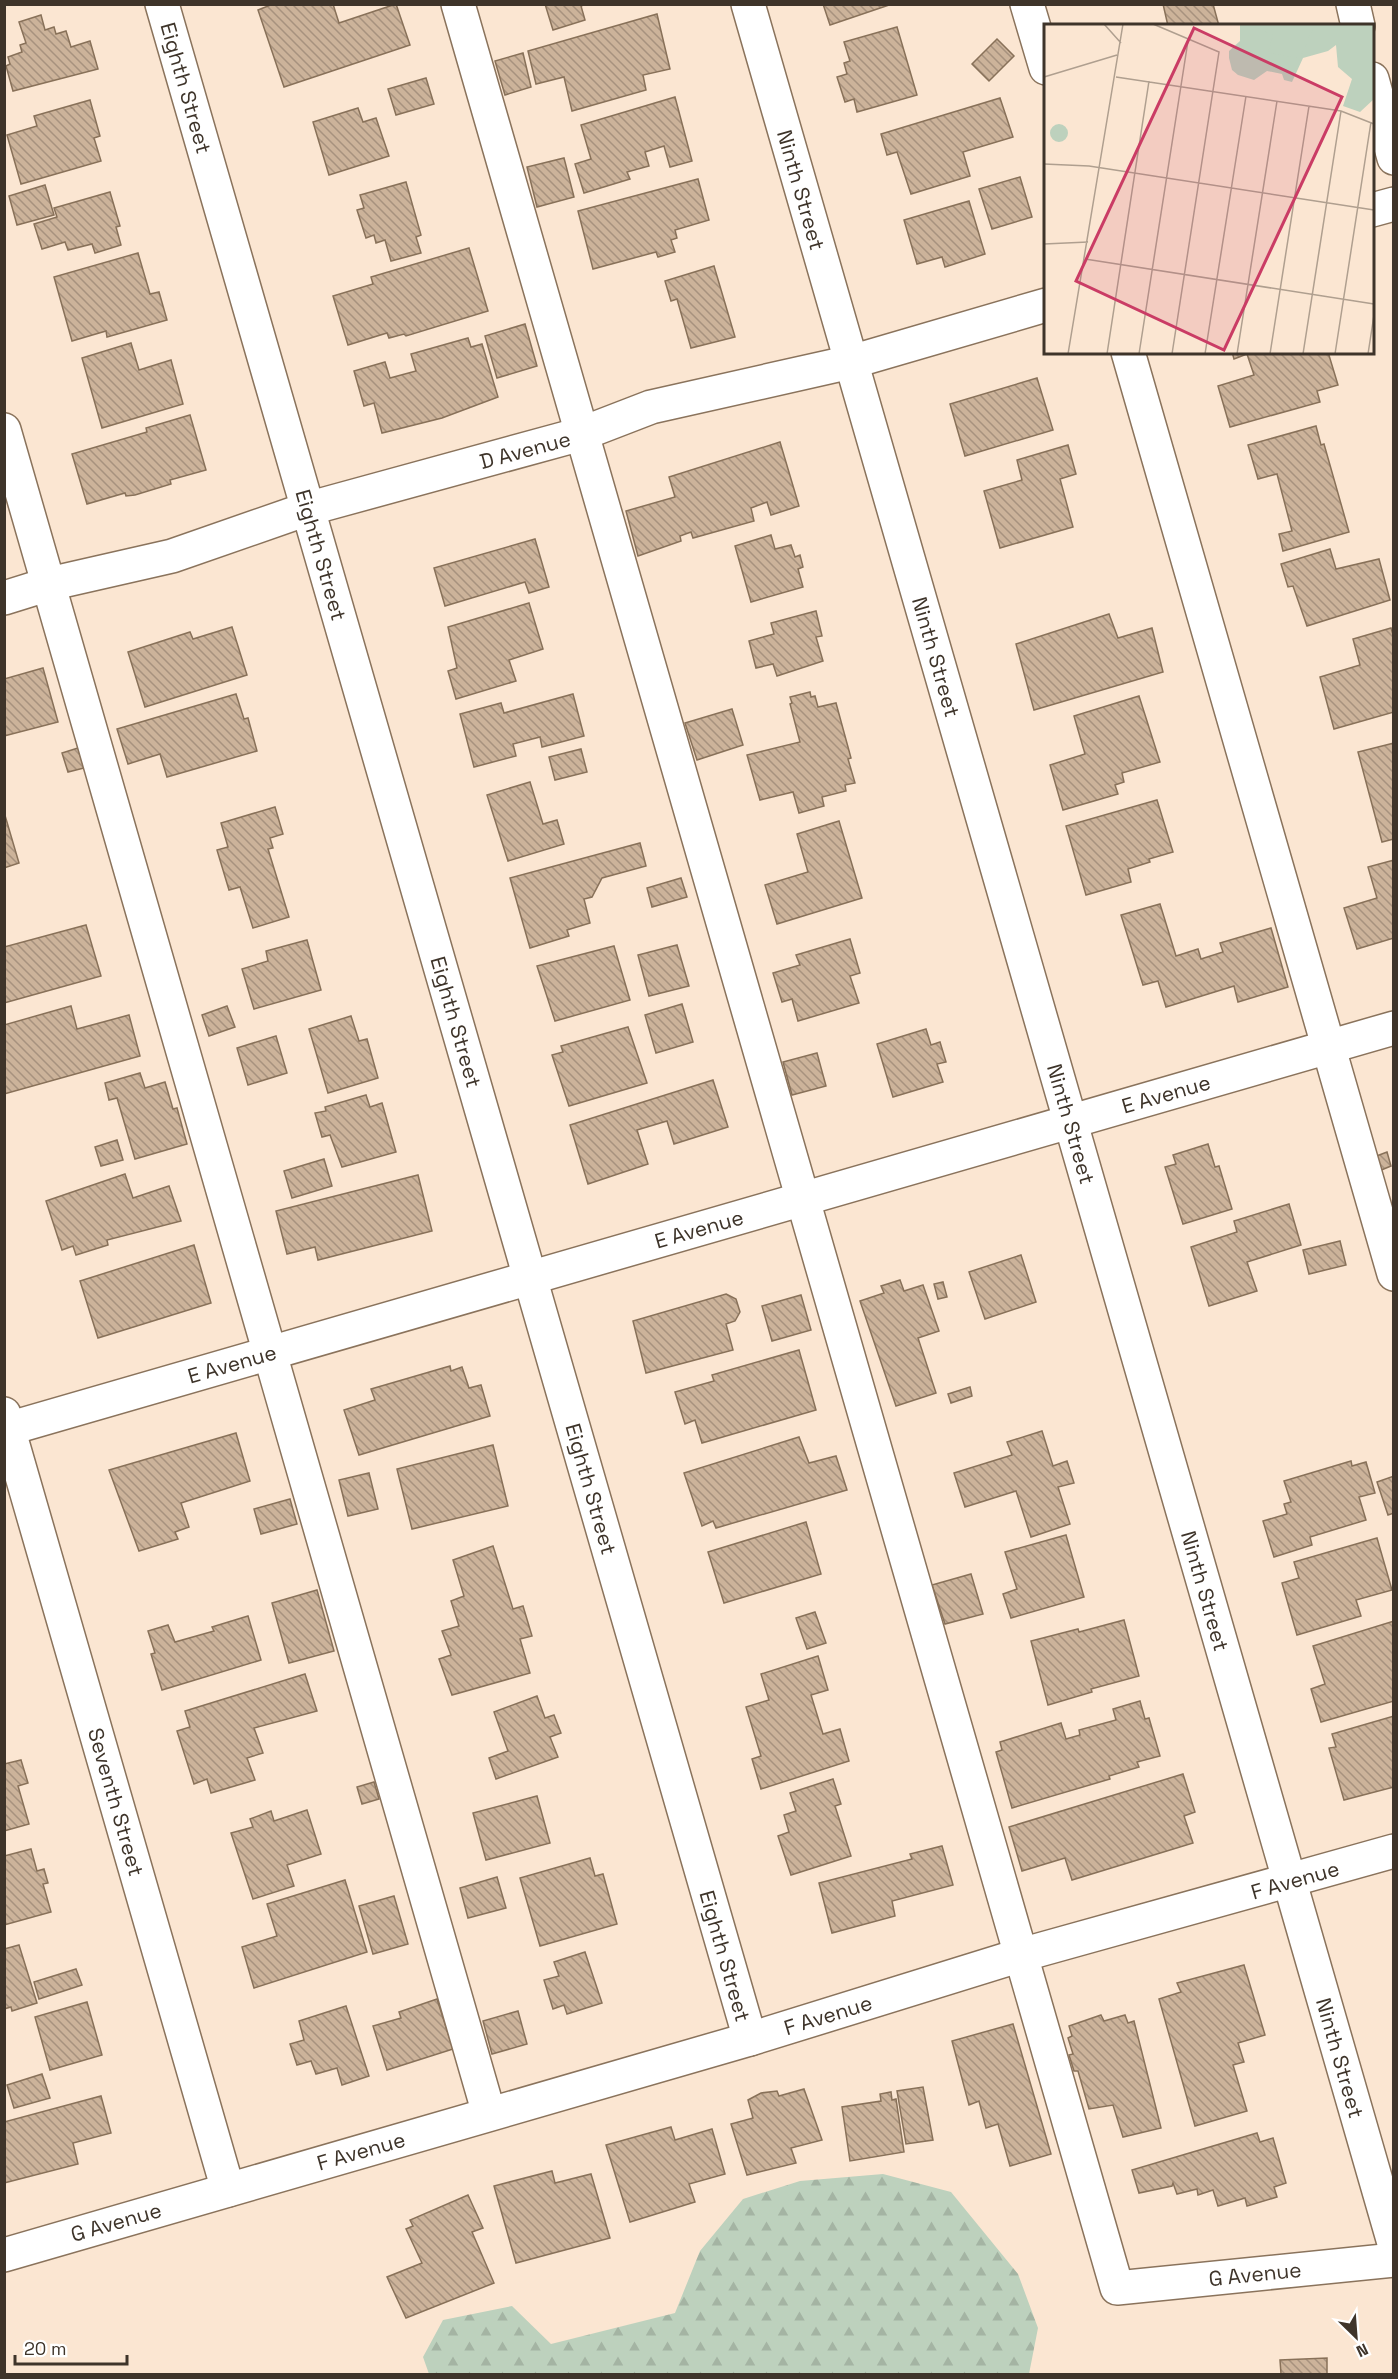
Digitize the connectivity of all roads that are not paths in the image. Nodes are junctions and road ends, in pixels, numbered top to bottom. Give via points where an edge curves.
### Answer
1 (162, 4) edge
2 (458, 4) edge
3 (748, 4) edge
4 (1027, 4) edge
5 (1353, 4) edge
6 (1358, 24) edge
7 (1044, 61) edge
8 (1374, 86) edge
9 (1394, 158) edge
10 (1394, 204) edge
11 (1374, 209) edge
12 (1044, 306) edge
13 (1129, 354) edge
14 (851, 362) junction
15 (4, 430) edge
16 (581, 434) junction
17 (307, 509) junction
18 (49, 584) junction
19 (4, 598) edge
20 (1394, 1028) edge
21 (1327, 1047) junction
22 (1070, 1121) junction
23 (803, 1199) junction
24 (1394, 1274) edge
25 (530, 1278) junction
26 (270, 1353) junction
27 (6, 1424) edge
28 (1394, 1851) edge
29 (1289, 1882) junction
30 (1021, 1955) junction
31 (750, 2039) junction
32 (489, 2114) junction
33 (228, 2190) junction
34 (1394, 2243) edge
35 (4, 2254) edge
36 (1394, 2260) edge

1 - 17 street, Eighth Street
2 - 16 street
3 - 14 street, Ninth Street
4 - 7 street
5 - 6 street
8 - 9 street
10 - 11 street
12 - 14 street, D Avenue
13 - 21 street
14 - 16 street, D Avenue via 651,407
14 - 22 street, Ninth Street
15 - 18 street
16 - 17 street, D Avenue
16 - 23 street
17 - 18 street, D Avenue via 172,556
17 - 25 street, Eighth Street
18 - 19 street, D Avenue
18 - 26 street
20 - 21 street, E Avenue
21 - 22 street, E Avenue
21 - 24 street
22 - 23 street, E Avenue
22 - 29 street, Ninth Street
23 - 25 street, E Avenue
23 - 30 street
25 - 26 street, E Avenue
25 - 31 street, Eighth Street
26 - 27 street, E Avenue
26 - 32 street
27 - 33 street, Seventh Street
28 - 29 street, F Avenue
29 - 30 street, F Avenue
29 - 34 street, Ninth Street
30 - 31 street, F Avenue
30 - 36 street, G Avenue via 1117,2288
31 - 32 street, F Avenue
32 - 33 street, F Avenue
33 - 35 street, G Avenue

